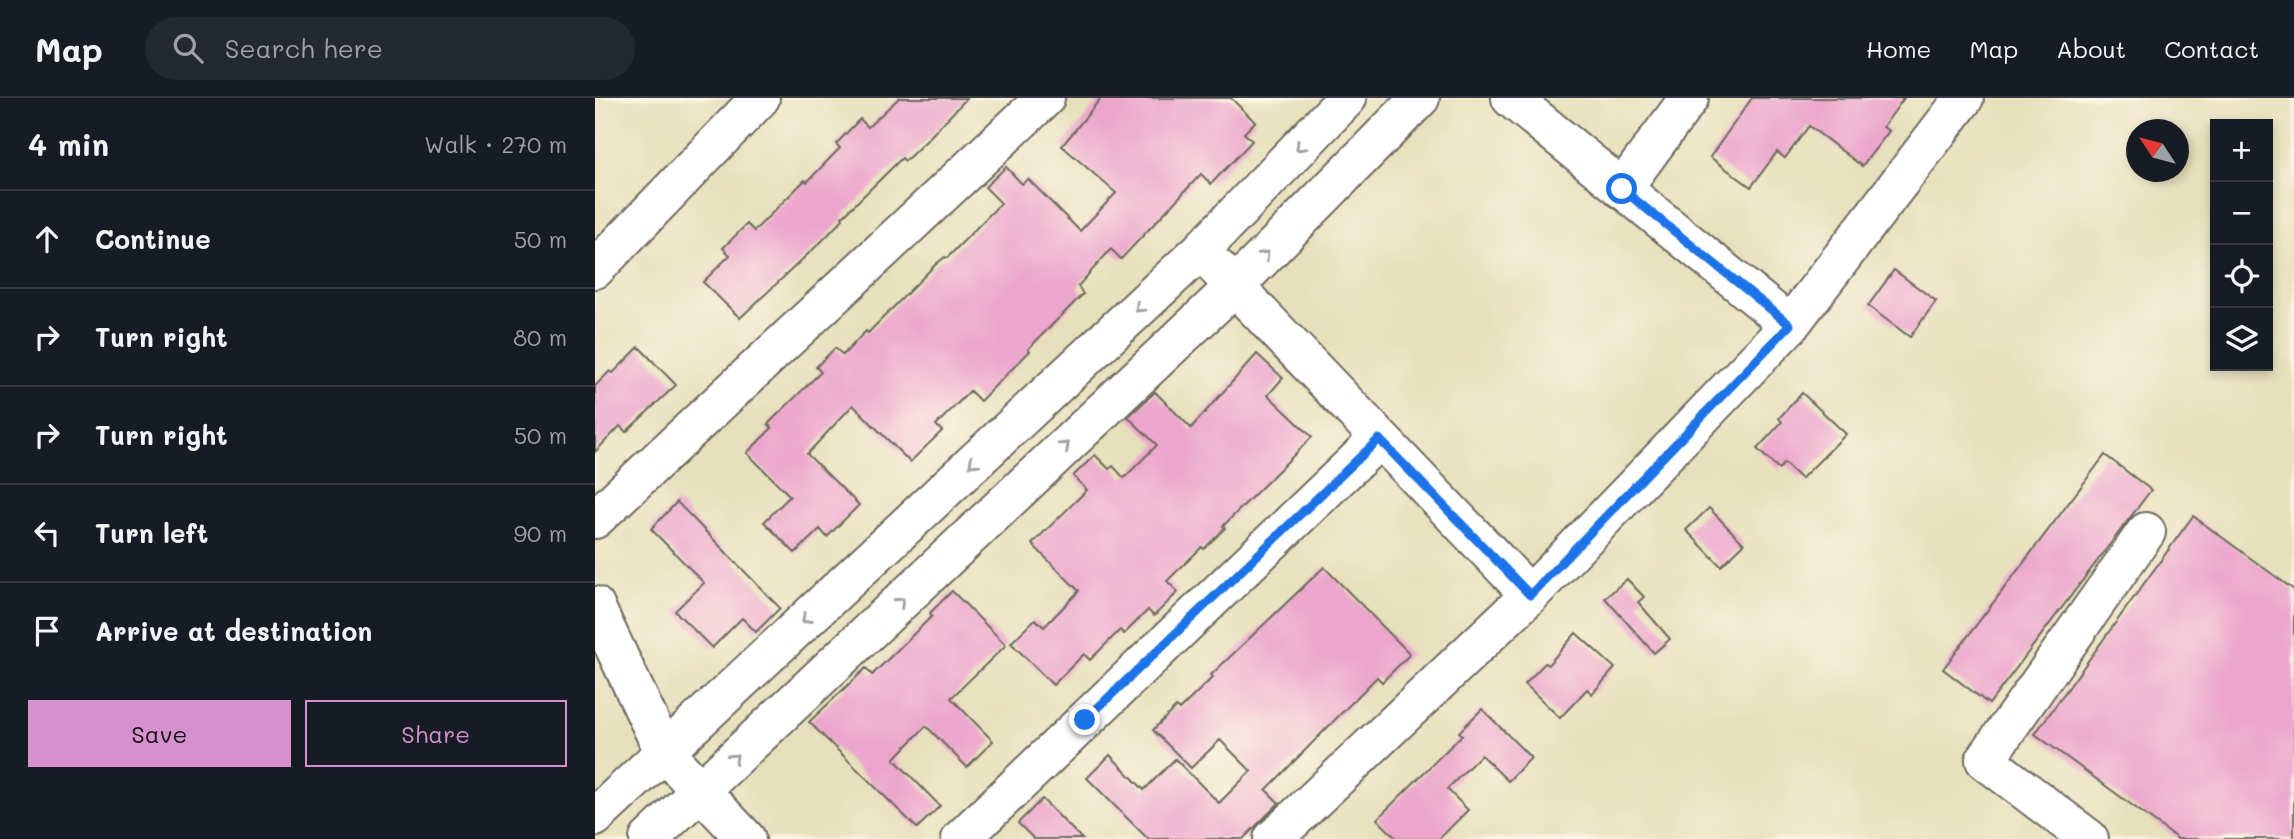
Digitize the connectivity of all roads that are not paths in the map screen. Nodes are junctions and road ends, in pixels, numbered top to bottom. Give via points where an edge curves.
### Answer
1 (760, 98) edge
2 (1045, 98) edge
3 (1347, 98) edge
4 (1420, 98) edge
5 (1511, 98) edge
6 (1689, 98) edge
7 (1964, 98) edge
8 (1622, 189) junction
9 (1201, 250) junction
10 (595, 270) edge
11 (1234, 287) junction
12 (1790, 325) junction
13 (1379, 439) junction
14 (595, 519) edge
15 (2146, 533) dead end
16 (1530, 595) junction
17 (595, 606) edge
18 (664, 752) junction
19 (699, 792) junction
20 (595, 817) edge
21 (649, 839) edge
22 (745, 839) edge
23 (961, 839) edge
24 (1273, 839) edge
25 (2089, 839) edge

1 - 10 street
2 - 14 street
3 -> 9 street
11 -> 4 street
5 - 8 street
6 - 8 street
7 - 12 street
8 - 12 street
9 - 11 street
9 -> 18 street
11 - 13 street
19 -> 11 street
12 - 16 street
13 - 16 street
13 - 23 street
15 - 25 street via 1985,760
16 - 24 street
17 - 18 street
18 - 19 street
18 - 20 street
19 - 21 street
19 - 22 street

